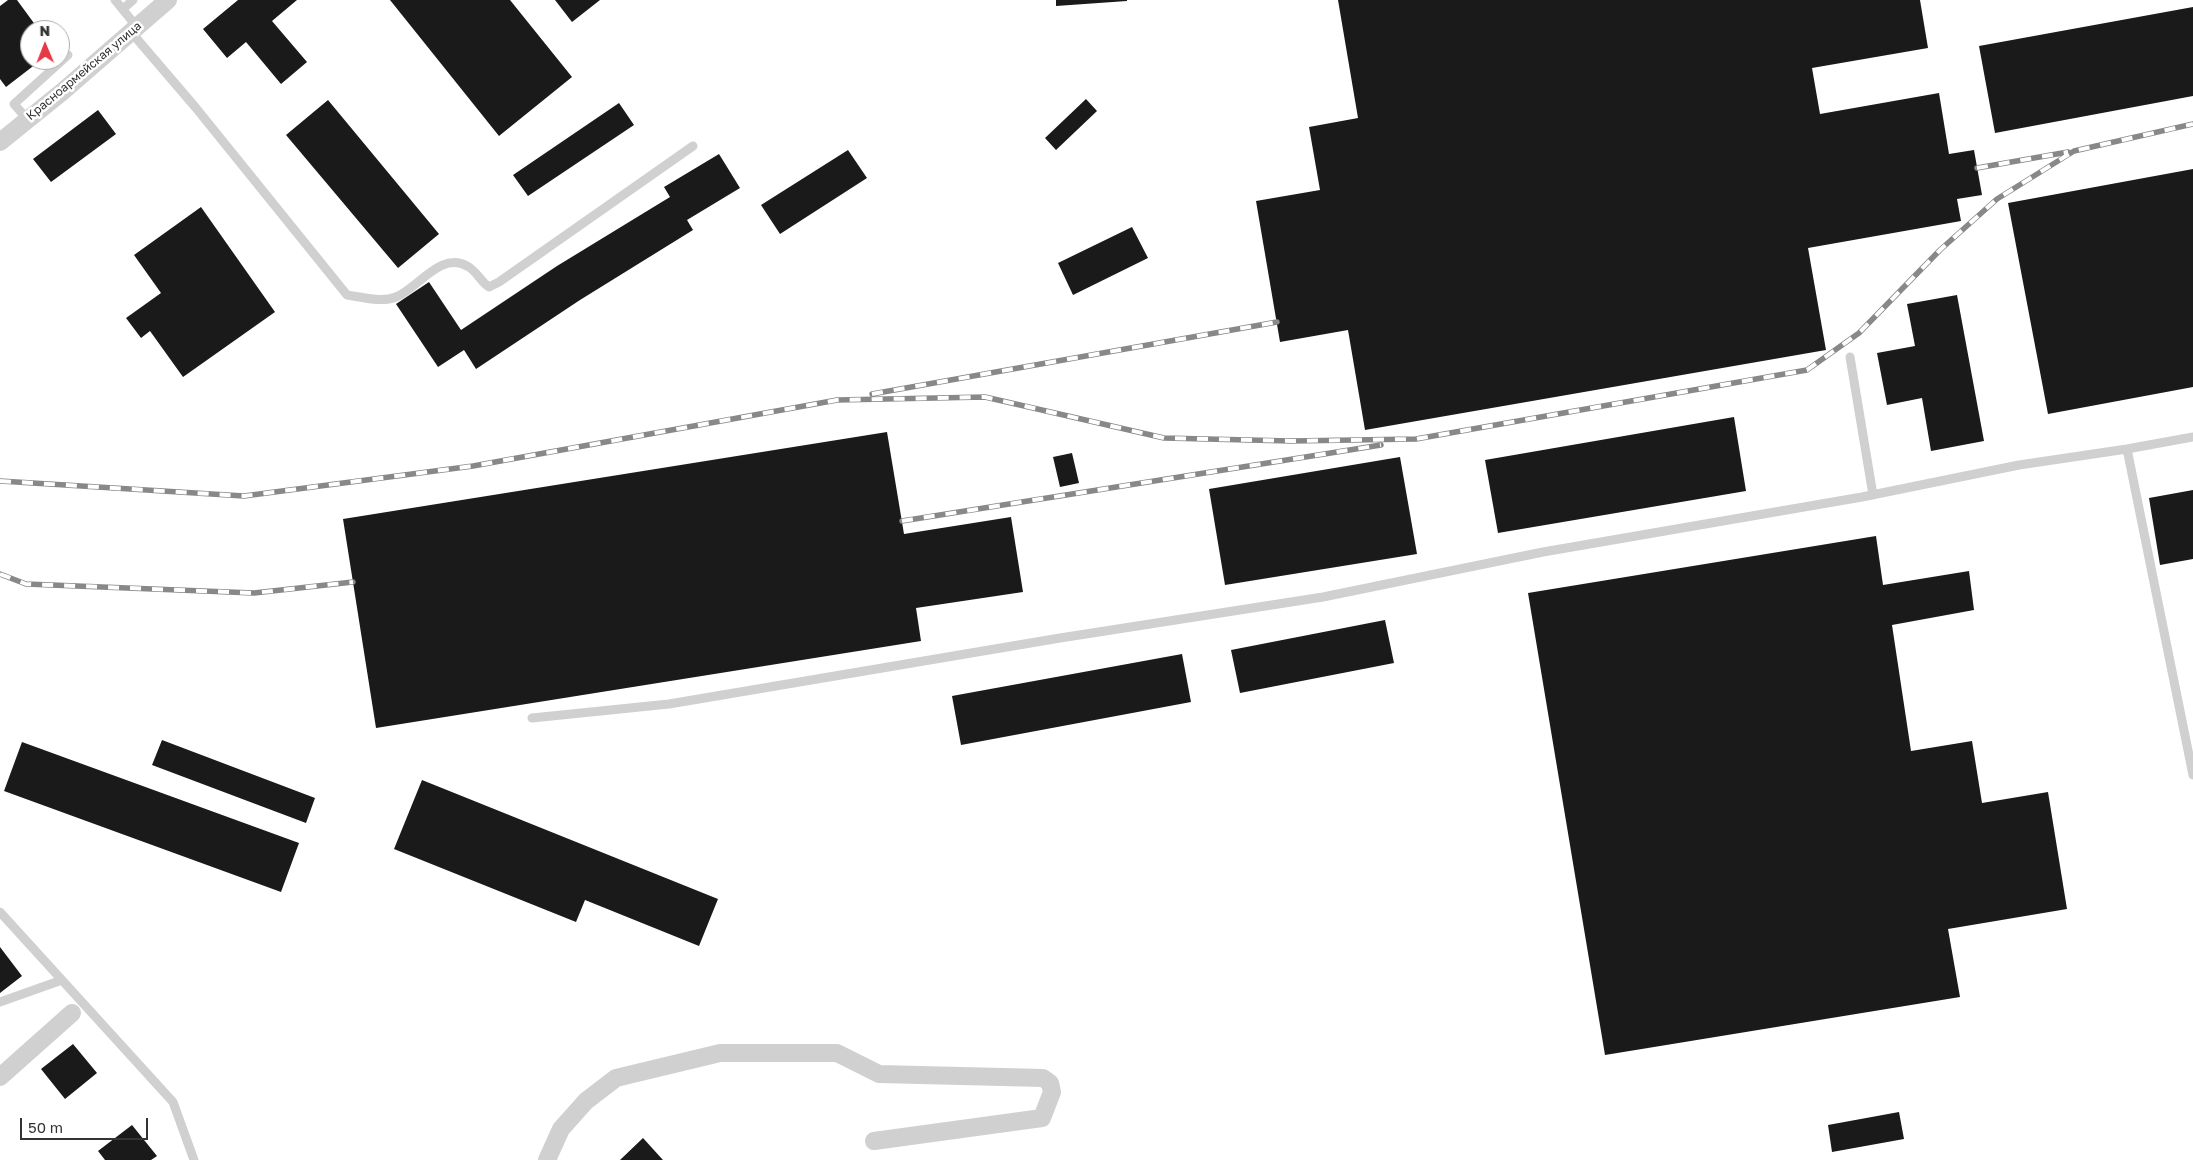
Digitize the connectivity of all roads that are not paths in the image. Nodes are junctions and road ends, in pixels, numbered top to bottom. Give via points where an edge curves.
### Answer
1 (116, 0) edge
2 (133, 0) edge
3 (168, 0) edge
4 (122, 9) junction
5 (134, 30) junction
6 (51, 70) edge
7 (28, 120) junction
8 (0, 142) edge
9 (694, 146) dead end
10 (1850, 357) dead end
11 (2193, 437) edge
12 (2128, 449) junction
13 (1873, 495) junction
14 (532, 718) dead end
15 (2193, 775) edge
16 (0, 912) edge
17 (62, 980) junction
18 (0, 1002) edge
19 (72, 1013) dead end
20 (0, 1077) edge
21 (874, 1140) dead end
22 (194, 1160) edge
23 (547, 1160) edge

1 - 4 lane
2 - 4 lane
3 - 5 street, Красноармейская улица
4 - 5 lane
5 - 7 street, Красноармейская улица
5 - 9 lane via 346,295 386,300 453,262 468,266 489,287
6 - 7 lane via 14,104
7 - 8 street, Красноармейская улица
10 - 13 lane
11 - 12 lane
12 - 13 lane via 2019,465
12 - 15 lane
13 - 14 lane via 1543,552 1323,596 669,704
16 - 17 lane
17 - 18 lane
17 - 22 lane via 173,1102
19 - 20 street
21 - 23 street via 1042,1118 1052,1092 1050,1083 1043,1078 879,1074 837,1053 720,1053 616,1078 586,1101 560,1129

